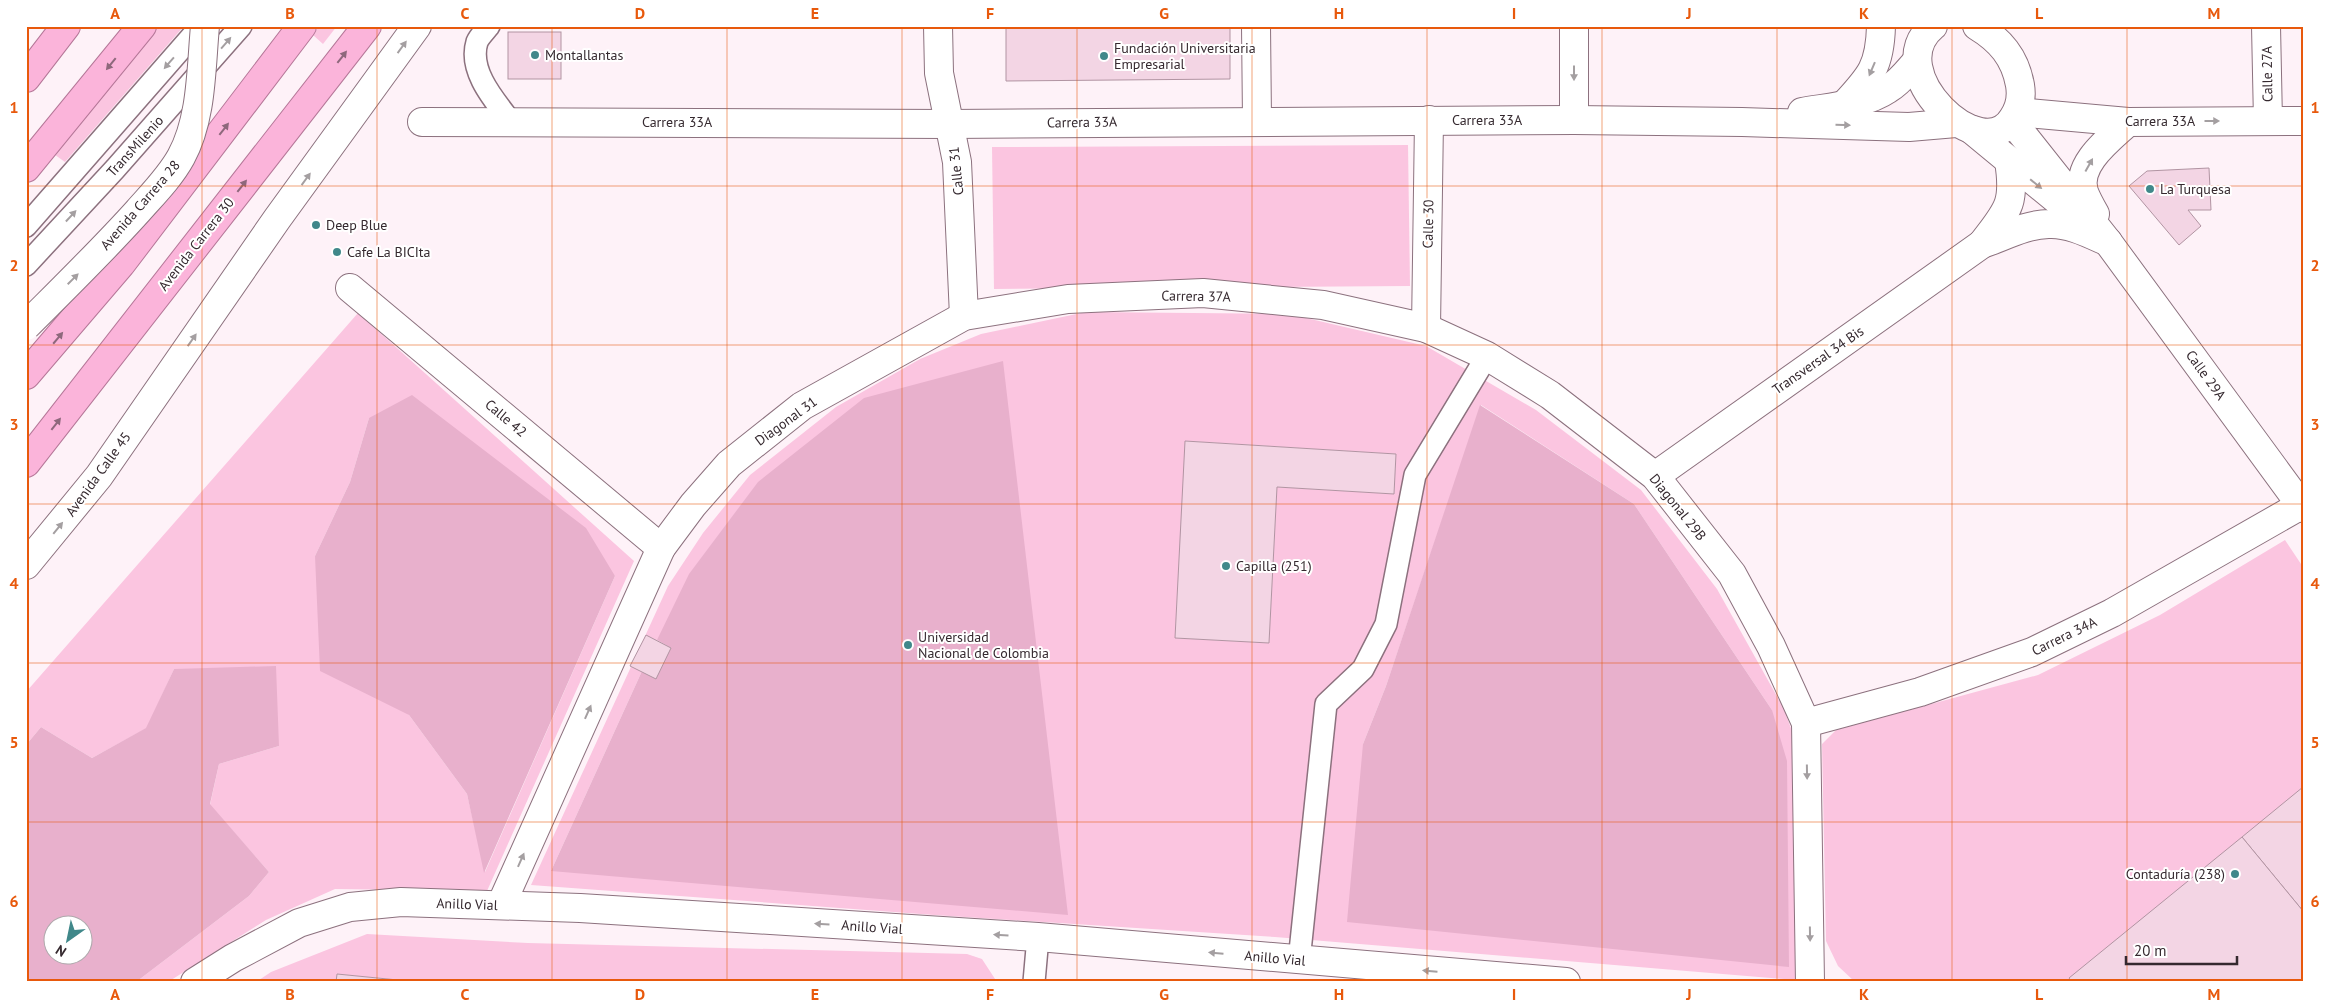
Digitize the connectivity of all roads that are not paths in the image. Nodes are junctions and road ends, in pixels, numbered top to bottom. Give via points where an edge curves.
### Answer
1 (52, 26) edge
2 (66, 26) edge
3 (142, 26) edge
4 (201, 26) edge
5 (205, 26) edge
6 (241, 26) edge
7 (302, 26) edge
8 (367, 26) edge
9 (417, 26) edge
10 (489, 26) edge
11 (938, 26) edge
12 (1256, 26) edge
13 (1574, 26) edge
14 (1881, 26) edge
15 (1896, 26) edge
16 (1977, 26) edge
17 (2266, 26) edge
18 (1922, 45) edge
19 (28, 75) edge
20 (1845, 104) junction
21 (2014, 116) junction
22 (1257, 120) junction
23 (1429, 120) junction
24 (1574, 120) junction
25 (2268, 121) junction
26 (2303, 121) edge
27 (422, 122) dead end
28 (511, 122) junction
29 (1742, 122) junction
30 (2128, 122) junction
31 (949, 124) junction
32 (1964, 126) junction
33 (2009, 161) junction
34 (26, 168) edge
35 (26, 226) edge
36 (2108, 242) junction
37 (1982, 244) junction
38 (26, 265) edge
39 (350, 288) dead end
40 (964, 316) junction
41 (26, 326) edge
42 (1426, 328) junction
43 (1486, 356) junction
44 (26, 375) edge
45 (26, 462) edge
46 (1655, 476) junction
47 (2302, 505) edge
48 (661, 548) junction
49 (26, 565) edge
50 (1806, 723) junction
51 (501, 904) junction
52 (1038, 938) junction
53 (1300, 961) junction
54 (194, 982) edge
55 (1034, 982) edge
56 (1566, 982) edge
57 (1810, 982) edge

1 - 19 street
2 - 19 highway
3 -> 34 highway
4 -> 35 lane, TransMilenio
41 -> 5 street, Avenida Carrera 28, bridge via 110,242 182,157 199,94
38 -> 6 lane, TransMilenio
44 -> 7 highway via 121,264
45 -> 8 highway, Avenida Carrera 30
49 -> 9 street, Avenida Calle 45 via 99,476
10 - 28 lane via 477,42 476,65 486,90
11 - 31 street, Calle 31 via 939,73
12 - 22 street
13 -> 24 street
14 -> 20 street via 1880,50 1868,80
15 - 18 street
16 - 21 street via 2000,42 2017,70 2021,93
17 - 25 street, Calle 27A
18 - 20 street, Carrera 33A via 1889,89
18 - 32 street, Calle 29A via 1926,89 1938,105
20 - 29 street, Carrera 33A
21 - 30 street, Carrera 33A
21 - 32 street, Carrera 33A via 2004,128 1989,132
21 - 36 street, Calle 29A
22 - 23 street, Carrera 33A
22 - 31 street, Carrera 33A
23 - 24 street, Carrera 33A
23 - 42 street, Calle 30
24 - 29 street, Carrera 33A
25 - 26 street, Carrera 33A
30 -> 25 street, Carrera 33A
27 - 28 street, Carrera 33A
28 - 31 street, Carrera 33A
29 -> 32 street, Carrera 33A
36 -> 30 street, Calle 29A via 2084,191 2084,177 2088,164
31 - 40 street, Calle 31 via 957,162
32 - 33 street, Calle 29A
33 -> 36 street, Calle 29A
33 - 37 street via 2013,185 2008,210
36 - 37 street via 2075,228 2049,224 2026,228
36 - 47 street, Calle 29A
37 - 46 street, Transversal 34 Bis
39 - 48 street, Calle 42
40 - 42 street, Carrera 37A via 1068,299 1203,293 1323,305
40 - 48 street, Diagonal 31 via 802,406 729,464
42 - 43 street, Diagonal 29B
43 - 46 street, Diagonal 29B via 1550,394
43 - 53 lane via 1414,475 1386,624 1363,669 1326,704
46 - 50 street, Diagonal 29B via 1732,574 1771,646
47 - 50 street, Carrera 34A via 2112,613 2032,652 1920,692
51 -> 48 street, Diagonal 31
50 -> 57 street
52 -> 51 street, Anillo Vial
51 - 54 street, Anillo Vial via 401,902 350,907 299,924
53 -> 52 street, Anillo Vial
52 - 55 lane
56 -> 53 street, Anillo Vial

